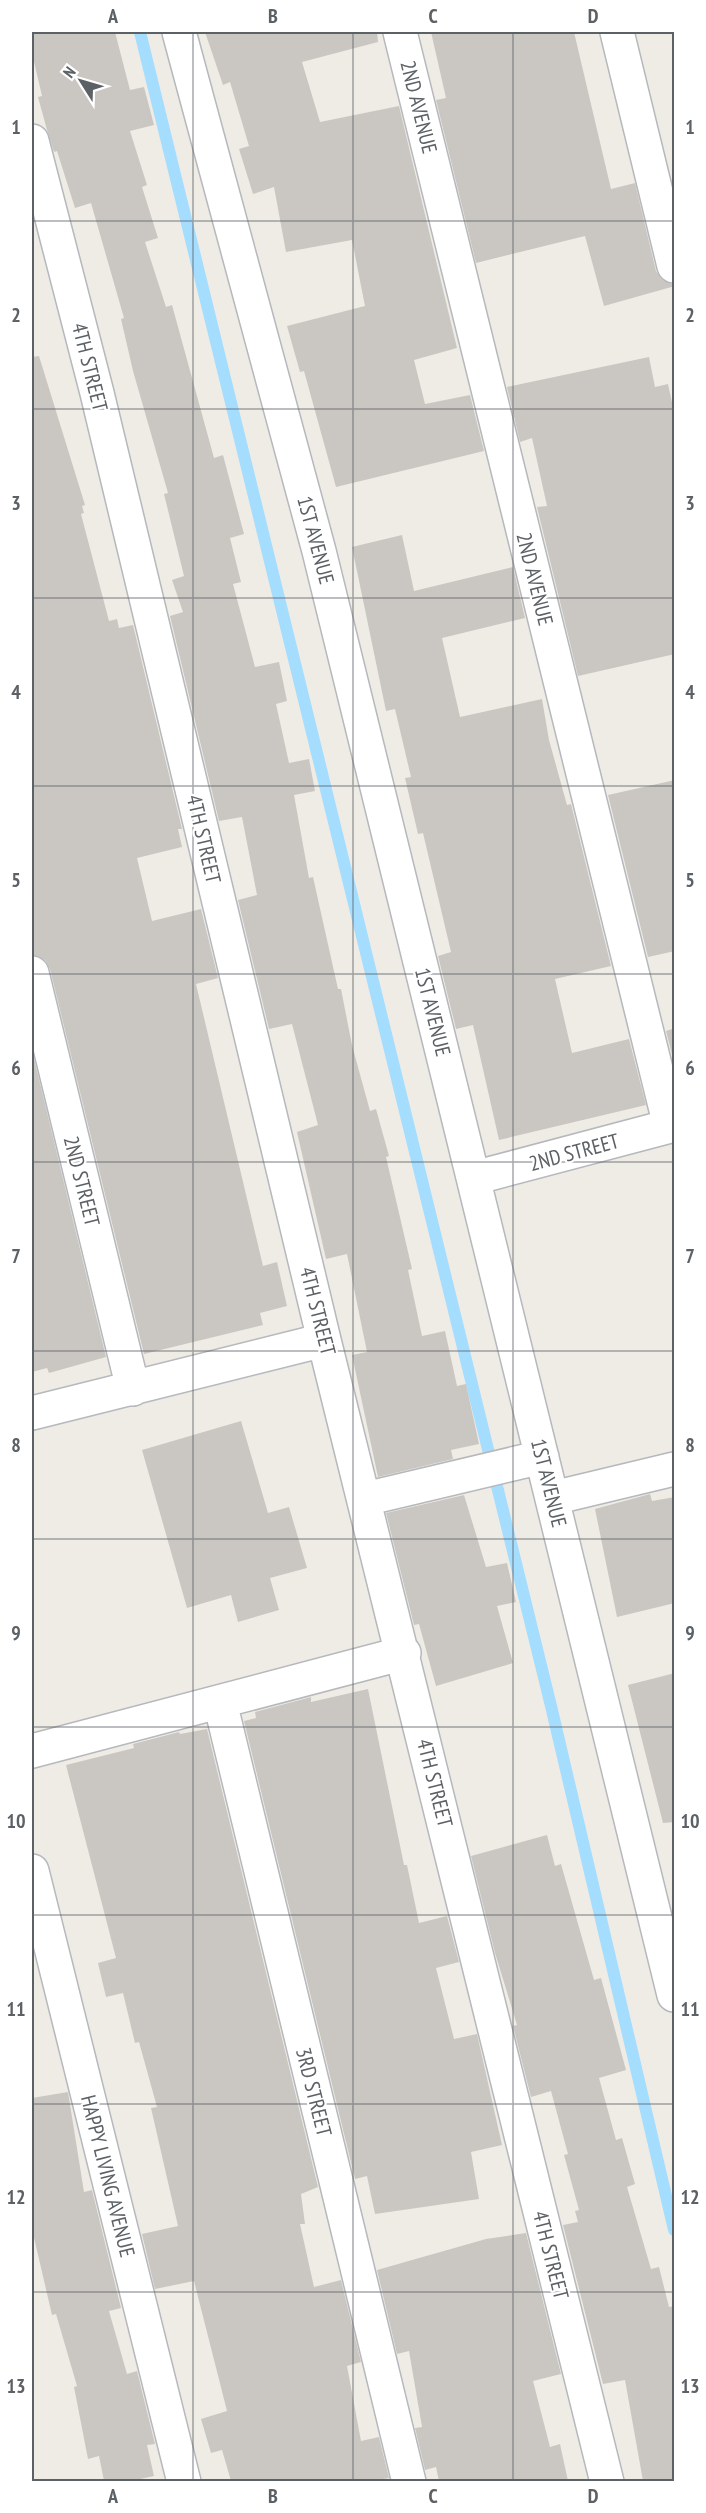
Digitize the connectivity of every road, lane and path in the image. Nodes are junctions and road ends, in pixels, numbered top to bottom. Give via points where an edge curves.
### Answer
1 (179, 32) edge
2 (400, 32) edge
3 (617, 32) edge
4 (32, 141) edge
5 (675, 266) edge
6 (32, 973) edge
7 (672, 1126) edge
8 (474, 1178) junction
9 (324, 1340) junction
10 (133, 1389) junction
11 (32, 1413) edge
12 (542, 1457) junction
13 (675, 1469) edge
14 (553, 1498) junction
15 (365, 1499) junction
16 (404, 1653) junction
17 (220, 1702) junction
18 (32, 1751) edge
19 (32, 1871) edge
20 (675, 1995) edge
21 (184, 2481) edge
22 (409, 2481) edge
23 (607, 2481) edge

1 - 8 street, 1ST AVENUE via 322,563
2 - 7 street, 2ND AVENUE
3 - 5 street
4 - 9 street, 4TH STREET via 100,404
6 - 10 street, 2ND STREET
7 - 8 street, 2ND STREET
8 - 12 street, 1ST AVENUE
9 - 10 street
9 - 15 street, 4TH STREET
10 - 11 street
12 - 14 street, 1ST AVENUE
12 - 15 street
13 - 14 street
14 - 20 street, 1ST AVENUE
15 - 16 street, 4TH STREET
16 - 17 street
16 - 23 street, 4TH STREET
17 - 18 street
17 - 22 street, 3RD STREET
19 - 21 street, HAPPY LIVING AVENUE

